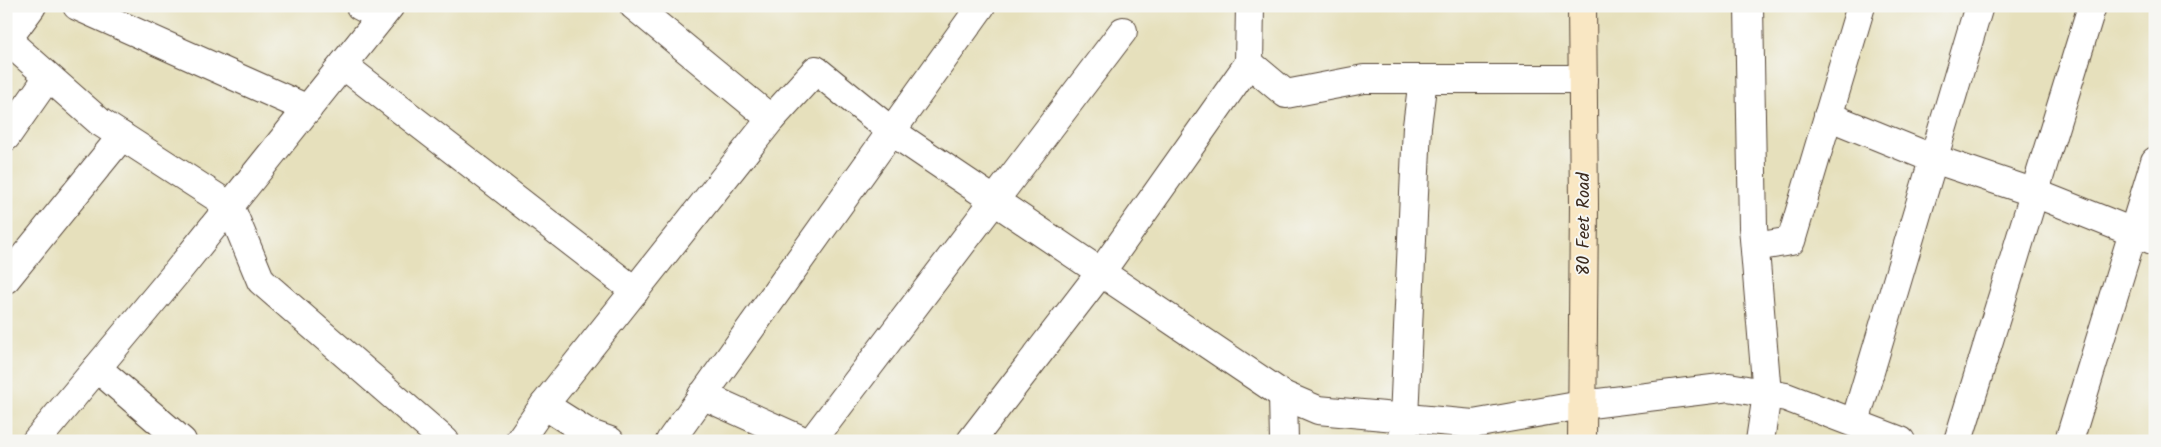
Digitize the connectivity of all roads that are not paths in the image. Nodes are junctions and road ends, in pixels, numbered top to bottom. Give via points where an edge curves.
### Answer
1 (32, 6) edge
2 (77, 6) edge
3 (634, 6) edge
4 (981, 6) edge
5 (1250, 6) edge
6 (1582, 6) edge
7 (1749, 6) edge
8 (1861, 6) edge
9 (1979, 6) edge
10 (2092, 6) edge
11 (377, 10) edge
12 (1123, 31) dead end
13 (1249, 63) junction
14 (343, 65) junction
15 (48, 77) junction
16 (1423, 79) junction
17 (1583, 79) junction
18 (308, 109) junction
19 (1828, 116) junction
20 (771, 118) junction
21 (892, 131) junction
22 (122, 136) junction
23 (6, 137) edge
24 (1934, 159) junction
25 (2155, 161) edge
26 (2035, 193) junction
27 (994, 200) junction
28 (230, 206) junction
29 (2144, 236) edge
30 (1755, 247) junction
31 (1101, 272) junction
32 (6, 278) edge
33 (635, 290) junction
34 (97, 368) junction
35 (1767, 394) junction
36 (702, 395) junction
37 (1284, 395) junction
38 (544, 405) junction
39 (1582, 405) junction
40 (1855, 422) junction
41 (1403, 429) edge
42 (36, 441) edge
43 (182, 441) edge
44 (445, 441) edge
45 (518, 441) edge
46 (610, 441) edge
47 (670, 441) edge
48 (804, 441) edge
49 (812, 441) edge
50 (971, 441) edge
51 (1284, 441) edge
52 (1582, 441) edge
53 (1760, 441) edge
54 (1901, 441) edge
55 (1958, 441) edge
56 (2069, 441) edge

1 - 15 street via 7,40
2 - 18 street
3 - 20 street
4 - 21 street
5 - 13 street
6 - 17 main road, 80 Feet Road
7 - 30 street
8 - 19 street
9 - 24 street
10 - 26 street
11 - 14 street
12 - 27 street
13 - 16 street via 1286,94 1364,80
13 - 31 street
14 - 18 street
14 - 33 street
15 - 22 street via 100,122
15 - 23 street
16 - 17 street
16 - 41 street via 1417,126
17 - 39 main road, 80 Feet Road
18 - 28 street
19 - 24 street
19 - 30 street via 1791,241
20 - 21 street via 816,70
20 - 33 street
21 - 27 street
21 - 36 street
22 - 28 street
22 - 32 street
24 - 26 street
24 - 40 street
25 - 29 street
26 - 29 street
26 - 55 street
27 - 31 street
27 - 49 street
28 - 34 street
28 - 44 street via 261,281
29 - 56 street
30 - 35 street
31 - 37 street
31 - 50 street
33 - 38 street
34 - 42 street
34 - 43 street
35 - 39 street via 1729,387
35 - 40 street via 1786,397
35 - 53 street
36 - 47 street
36 - 48 street
37 - 41 street via 1318,410
37 - 51 street
38 - 45 street
38 - 46 street via 590,434
39 - 41 street via 1474,424
39 - 52 main road, 80 Feet Road
40 - 54 street

